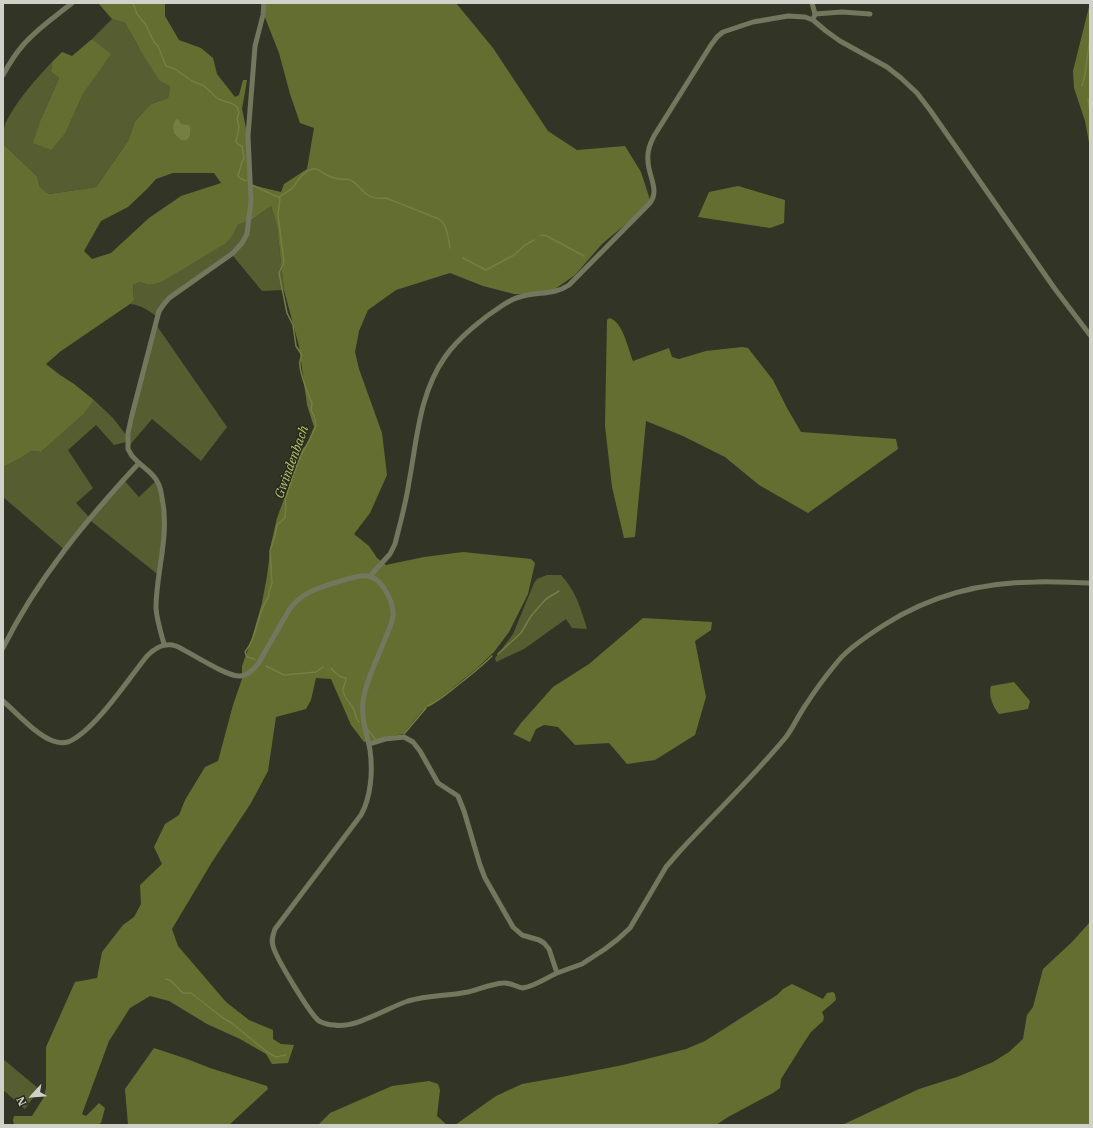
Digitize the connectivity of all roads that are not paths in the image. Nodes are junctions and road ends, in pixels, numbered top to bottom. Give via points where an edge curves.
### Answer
1 (72, 3) edge
2 (264, 3) edge
3 (812, 3) edge
4 (815, 14) junction
5 (870, 14) dead end
6 (813, 20) junction
7 (3, 75) edge
8 (1090, 335) edge
9 (139, 463) junction
10 (370, 576) junction
11 (1090, 583) edge
12 (164, 644) junction
13 (3, 648) edge
14 (3, 701) edge
15 (369, 744) junction
16 (556, 973) junction

1 - 7 street via 28,40
2 - 9 street via 256,46 248,136 251,201 248,230 236,251 169,298 159,311 128,433 128,449
3 - 4 street
4 - 5 street
4 - 6 street
6 - 8 street via 826,32 887,67 917,93
6 - 10 street via 805,16 776,17 723,32 717,37 661,124 649,148 649,170 655,193 650,203 569,285 553,293 522,296 511,300 467,332 449,351 432,379 425,399 395,544 390,554
9 - 12 street via 160,486 163,502 164,544 156,608
9 - 13 street via 65,548 26,607
10 - 12 street via 318,588 301,596 289,610 258,664 244,676 231,675 180,648
10 - 15 street via 377,580 388,595 393,617 363,700 363,719
11 - 16 street via 1028,582 971,588 925,603 873,632 840,658 787,735 764,763 666,866 630,928 582,964
12 - 14 street via 147,656 92,724 67,742 58,743 45,737
15 - 16 street via 404,737 413,742 438,782 458,796 485,878 513,927 549,948
15 - 16 street via 370,786 365,808 280,921 273,935 273,948 282,965 319,1021 335,1026 348,1025 420,998 470,991 505,982 525,988

